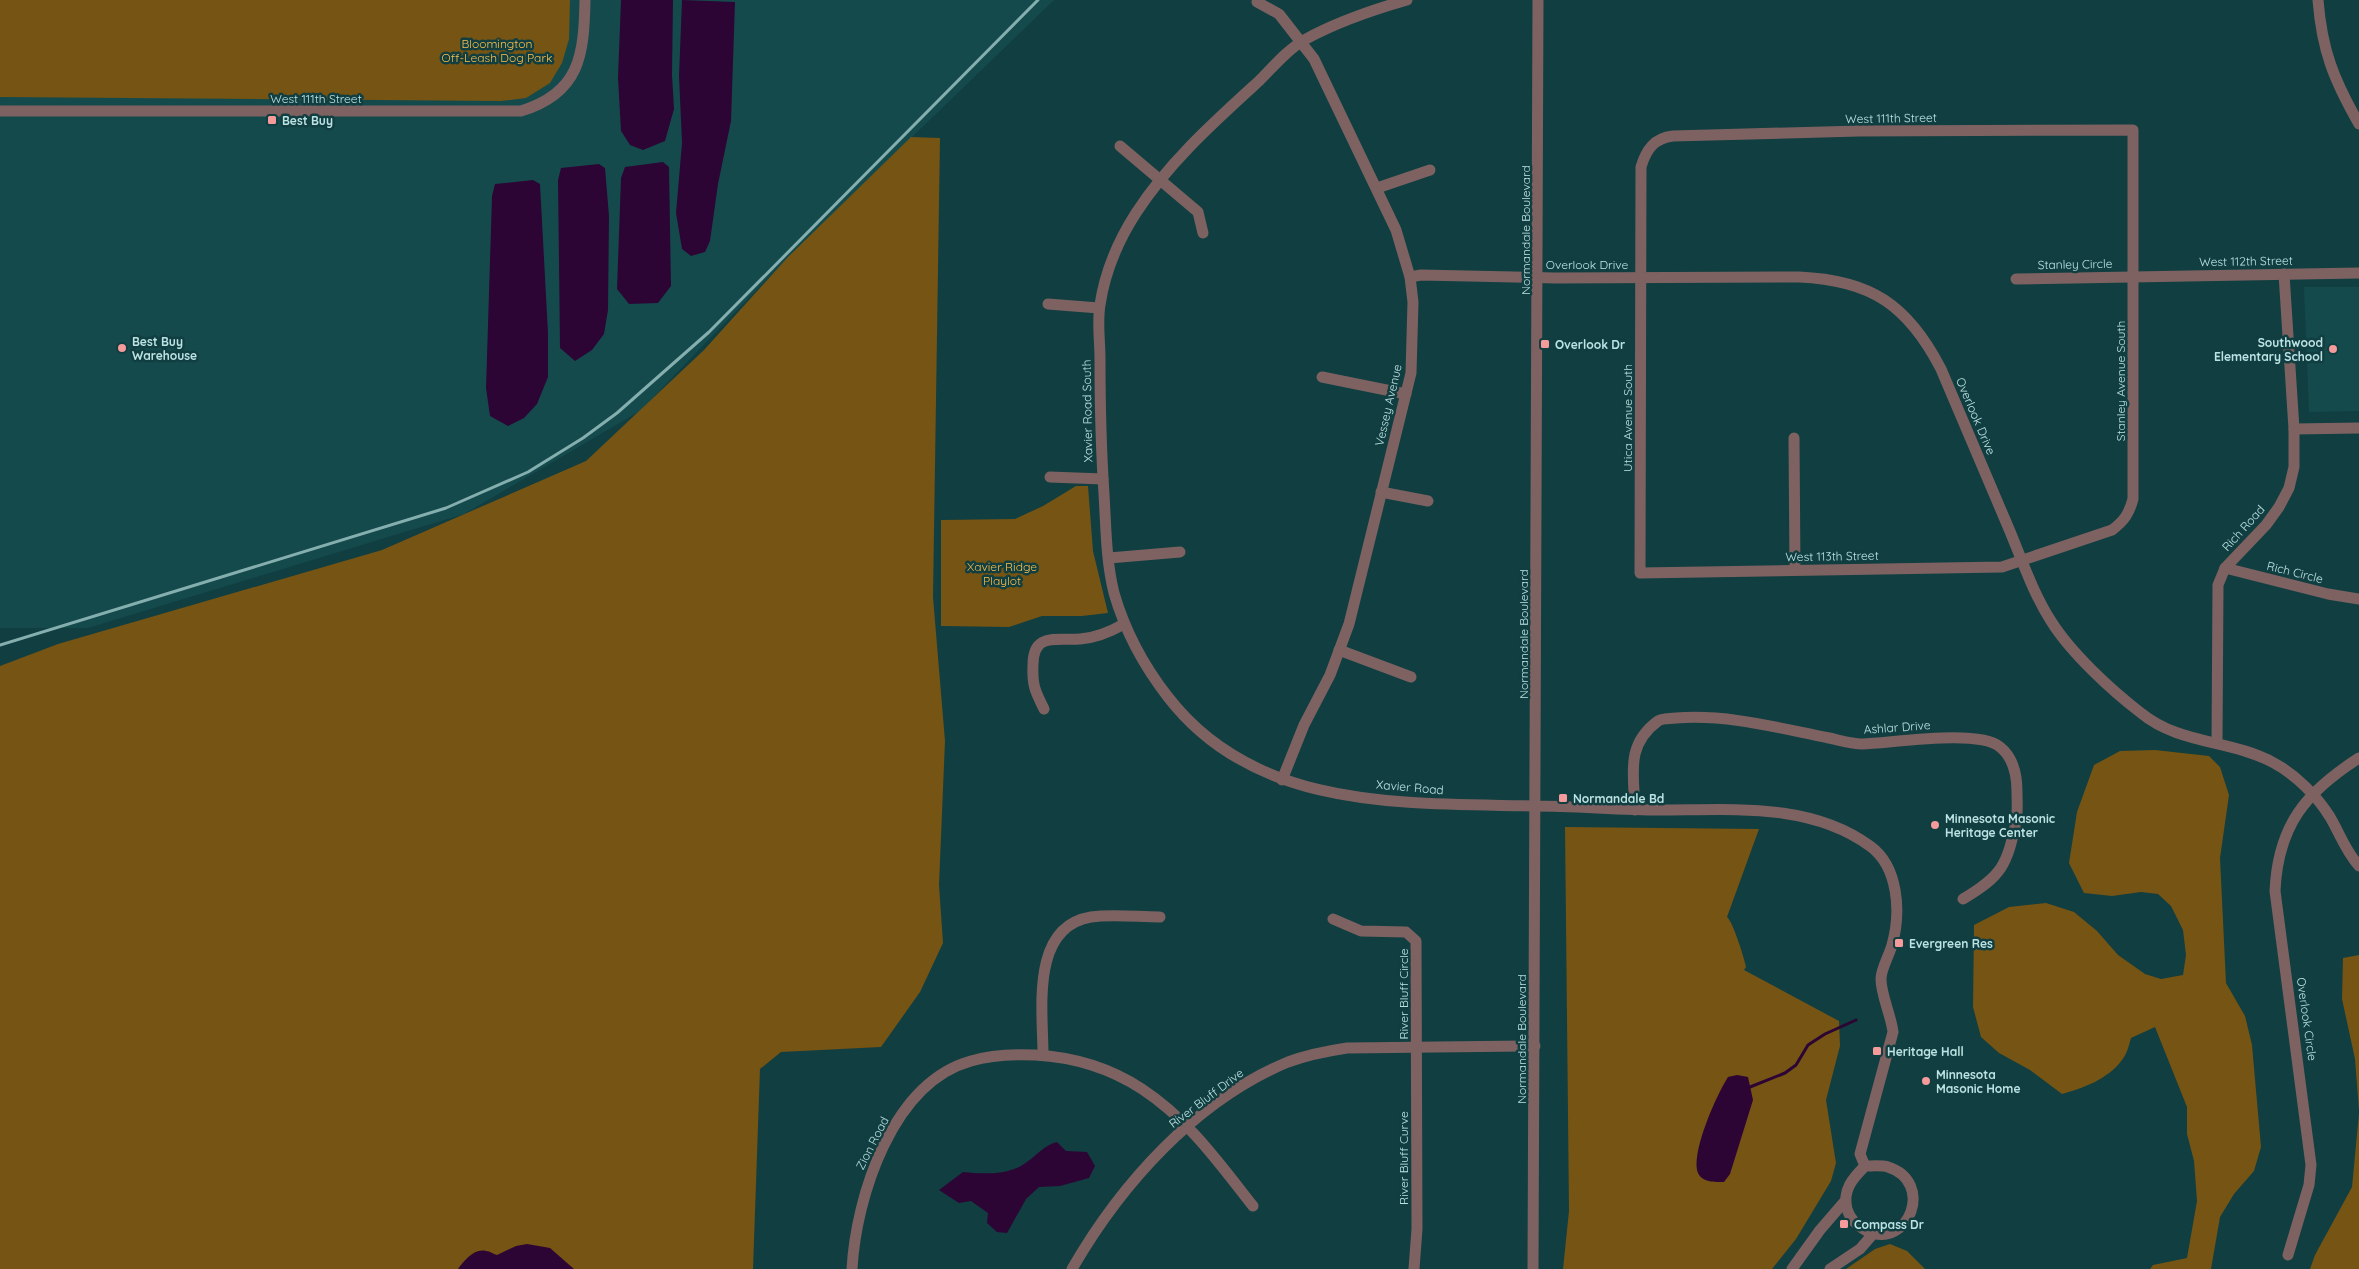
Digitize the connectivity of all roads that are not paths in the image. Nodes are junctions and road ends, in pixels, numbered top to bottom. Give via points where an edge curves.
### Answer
1 (585, 0) edge
2 (1407, 0) edge
3 (1538, 0) edge
4 (2318, 0) edge
5 (1257, 2) dead end
6 (1301, 42) junction
7 (0, 111) edge
8 (2359, 124) edge
9 (2133, 130) joint
10 (1651, 145) joint
11 (1120, 146) dead end
12 (1430, 170) dead end
13 (1160, 178) junction
14 (1376, 188) junction
15 (1203, 233) dead end
16 (2359, 273) edge
17 (2284, 274) junction
18 (1410, 277) junction
19 (2133, 277) junction
20 (1539, 278) junction
21 (1641, 278) junction
22 (2016, 279) dead end
23 (1048, 304) dead end
24 (1099, 308) junction
25 (1322, 377) dead end
26 (1406, 394) junction
27 (2359, 428) edge
28 (2294, 429) junction
29 (1794, 438) dead end
30 (1050, 477) dead end
31 (1103, 479) junction
32 (1381, 492) junction
33 (1428, 501) dead end
34 (1180, 552) dead end
35 (1109, 558) junction
36 (2023, 562) junction
37 (2225, 568) junction
38 (1795, 570) junction
39 (1640, 573) joint
40 (2359, 599) edge
41 (1124, 624) junction
42 (1340, 650) junction
43 (1411, 677) dead end
44 (1044, 709) dead end
45 (2217, 742) junction
46 (2359, 758) edge
47 (1282, 780) junction
48 (2312, 794) junction
49 (1536, 806) junction
50 (1635, 810) junction
51 (2359, 866) edge
52 (1963, 899) dead end
53 (1160, 917) dead end
54 (1333, 919) dead end
55 (1417, 1046) junction
56 (1535, 1046) junction
57 (1042, 1055) junction
58 (1189, 1126) junction
59 (1865, 1166) junction
60 (1845, 1202) junction
61 (1254, 1206) dead end
62 (1873, 1234) junction
63 (2288, 1255) dead end
64 (852, 1269) edge
65 (1072, 1269) edge
66 (1414, 1269) edge
67 (1533, 1269) edge
68 (1792, 1269) edge
69 (1830, 1269) edge

1 - 7 street, West 111th Street via 585,32 577,68 555,96 539,106 521,111
2 - 6 street, Xavier Road South via 1372,10
3 - 20 street, Normandale Boulevard
4 - 8 street via 2324,49 2333,76
5 - 6 street, Vessey Avenue via 1280,14
6 - 13 street, Xavier Road South via 1193,142
6 - 14 street, Vessey Avenue via 1314,59
9 - 10 street, West 111th Street via 1859,131 1672,136
9 - 19 street, Stanley Avenue South
10 - 21 street, Utica Avenue South via 1641,167
11 - 13 street
12 - 14 street
13 - 15 street via 1198,212
13 - 24 street, Xavier Road South via 1123,233 1111,259
14 - 18 street, Vessey Avenue via 1396,230
16 - 17 street, West 112th Street
17 - 19 street, West 112th Street
17 - 28 street, Rich Road
18 - 20 street, Overlook Drive
18 - 26 street, Vessey Avenue via 1412,358
19 - 22 street, Stanley Circle
19 - 36 street, Stanley Avenue South via 2133,499 2130,512 2112,530
20 - 21 street, Overlook Drive
20 - 49 street, Normandale Boulevard
21 - 36 street, Overlook Drive via 1825,278 1874,293 1895,308 1914,325 1940,369
21 - 39 street, Utica Avenue South
23 - 24 street
24 - 31 street, Xavier Road South
25 - 26 street
26 - 32 street, Vessey Avenue
27 - 28 street
28 - 37 street, Rich Road via 2294,468 2289,488 2266,525
29 - 38 street
30 - 31 street
31 - 35 street, Xavier Road South
32 - 33 street
32 - 42 street, Vessey Avenue via 1350,624
34 - 35 street
35 - 41 street, Xavier Road South via 1113,589
36 - 38 street, West 113th Street via 2002,567
36 - 45 street, Overlook Drive via 2052,622 2100,676 2140,713 2160,726 2181,736
37 - 40 street, Rich Circle
37 - 45 street, Rich Road via 2218,585
38 - 39 street, West 113th Street
41 - 44 street via 1096,636 1051,640 1037,645 1033,652 1032,687
41 - 47 street, Xavier Road South via 1151,674 1176,708 1232,757
42 - 43 street
42 - 47 street, Vessey Avenue
45 - 48 street, Overlook Drive via 2253,752 2275,764
46 - 48 street, Overlook Circle
47 - 49 street, Xavier Road via 1341,794 1396,802
48 - 51 street, Overlook Drive via 2330,816
48 - 63 street, Overlook Circle via 2288,828 2276,870 2275,891 2311,1165 2309,1185
49 - 50 street, Xavier Road
49 - 56 street, Normandale Boulevard
50 - 52 street, Ashlar Drive via 1633,756 1641,735 1660,719 1708,717 1741,720 1860,744 1970,738 2000,746 2012,761 2017,781 2018,814 2008,854 1998,875
50 - 59 street, Xavier Road via 1801,815 1857,837 1887,861 1898,922 1881,978 1893,1032 1860,1154
53 - 57 street via 1090,917 1070,926 1054,940 1044,966
54 - 55 street, River Bluff Circle via 1361,931 1406,932 1416,941
55 - 56 street, River Bluff Drive
55 - 58 street, River Bluff Drive via 1347,1048 1290,1062 1237,1089
55 - 66 street, River Bluff Curve
56 - 67 street, Normandale Boulevard
57 - 58 street, Zion Road via 1083,1062 1113,1073 1141,1088
57 - 64 street, Zion Road via 1021,1054 970,1061 937,1079 922,1092 897,1123 871,1173 859,1211
58 - 61 street
58 - 65 street, River Bluff Drive via 1117,1200
59 - 60 street via 1848,1186
59 - 62 street via 1887,1166 1902,1174 1910,1184 1914,1201 1904,1224 1891,1232
60 - 62 street via 1848,1215 1858,1227
60 - 68 street
62 - 69 street via 1860,1249

